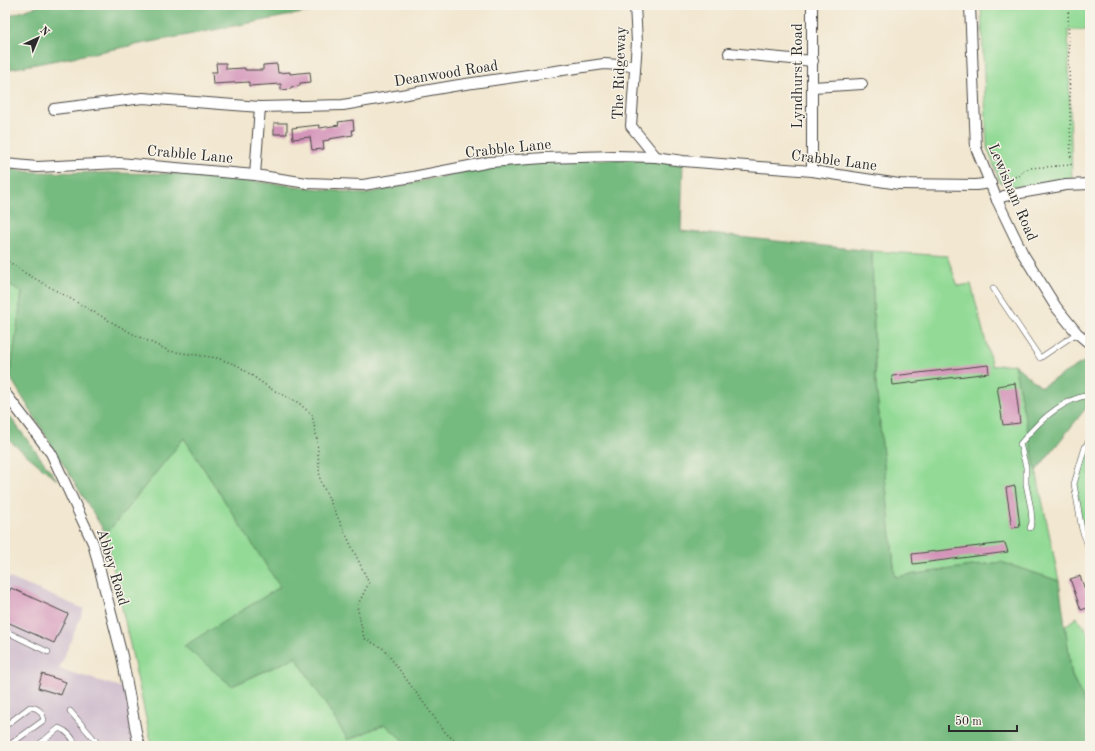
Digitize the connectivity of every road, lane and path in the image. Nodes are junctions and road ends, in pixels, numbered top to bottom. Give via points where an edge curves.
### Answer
1 (635, 5) edge
2 (812, 5) edge
3 (970, 5) edge
4 (1068, 5) edge
5 (730, 53) dead end
6 (812, 61) junction
7 (635, 66) junction
8 (862, 84) dead end
9 (813, 87) junction
10 (260, 107) junction
11 (54, 109) dead end
12 (656, 157) junction
13 (5, 164) edge
14 (812, 171) junction
15 (255, 175) junction
16 (991, 183) junction
17 (1090, 184) edge
18 (997, 200) junction
19 (5, 259) edge
20 (993, 288) dead end
21 (1077, 333) junction
22 (1090, 344) edge
23 (5, 393) edge
24 (1090, 395) edge
25 (1090, 439) edge
26 (1030, 528) dead end
27 (1090, 552) edge
28 (5, 632) edge
29 (48, 652) dead end
30 (70, 711) dead end
31 (5, 726) edge
32 (8, 746) edge
33 (37, 746) edge
34 (75, 746) edge
35 (100, 746) edge
36 (140, 746) edge
37 (460, 746) edge

1 - 7 street, The Ridgeway
2 - 6 street, Lyndhurst Road
3 - 16 street, Lewisham Road via 976,148
4 - 18 path via 1071,165 1030,168 1021,175 1010,178
5 - 6 street
6 - 9 street, Lyndhurst Road
7 - 10 street, Deanwood Road via 604,64 342,105
7 - 12 street, The Ridgeway via 631,126
8 - 9 street
9 - 14 street, Lyndhurst Road
10 - 11 street, Deanwood Road via 143,98
10 - 15 street
12 - 14 street, Crabble Lane
12 - 15 street, Crabble Lane via 544,158 490,162 363,185 307,183
13 - 15 street, Crabble Lane via 36,167 118,162
14 - 16 street, Crabble Lane via 899,184
16 - 18 street, Lewisham Road
17 - 18 street via 1066,185 1004,196
18 - 21 street, Lewisham Road via 1035,274 1056,308
19 - 37 path via 25,273 169,351 217,358 237,365 271,389 299,403 312,415 317,439 320,480 369,583 357,606 364,638 384,649 445,732
20 - 21 lane via 1040,358
21 - 22 street, Lewisham Road
23 - 36 street, Abbey Road via 51,453 93,543 122,656
24 - 26 lane via 1066,402 1032,429 1020,444 1026,467 1026,484 1032,515
25 - 27 lane via 1085,447 1074,484 1082,530
28 - 29 lane
30 - 35 lane
31 - 32 lane via 30,707 42,713 44,720
33 - 34 lane via 59,728 73,739

